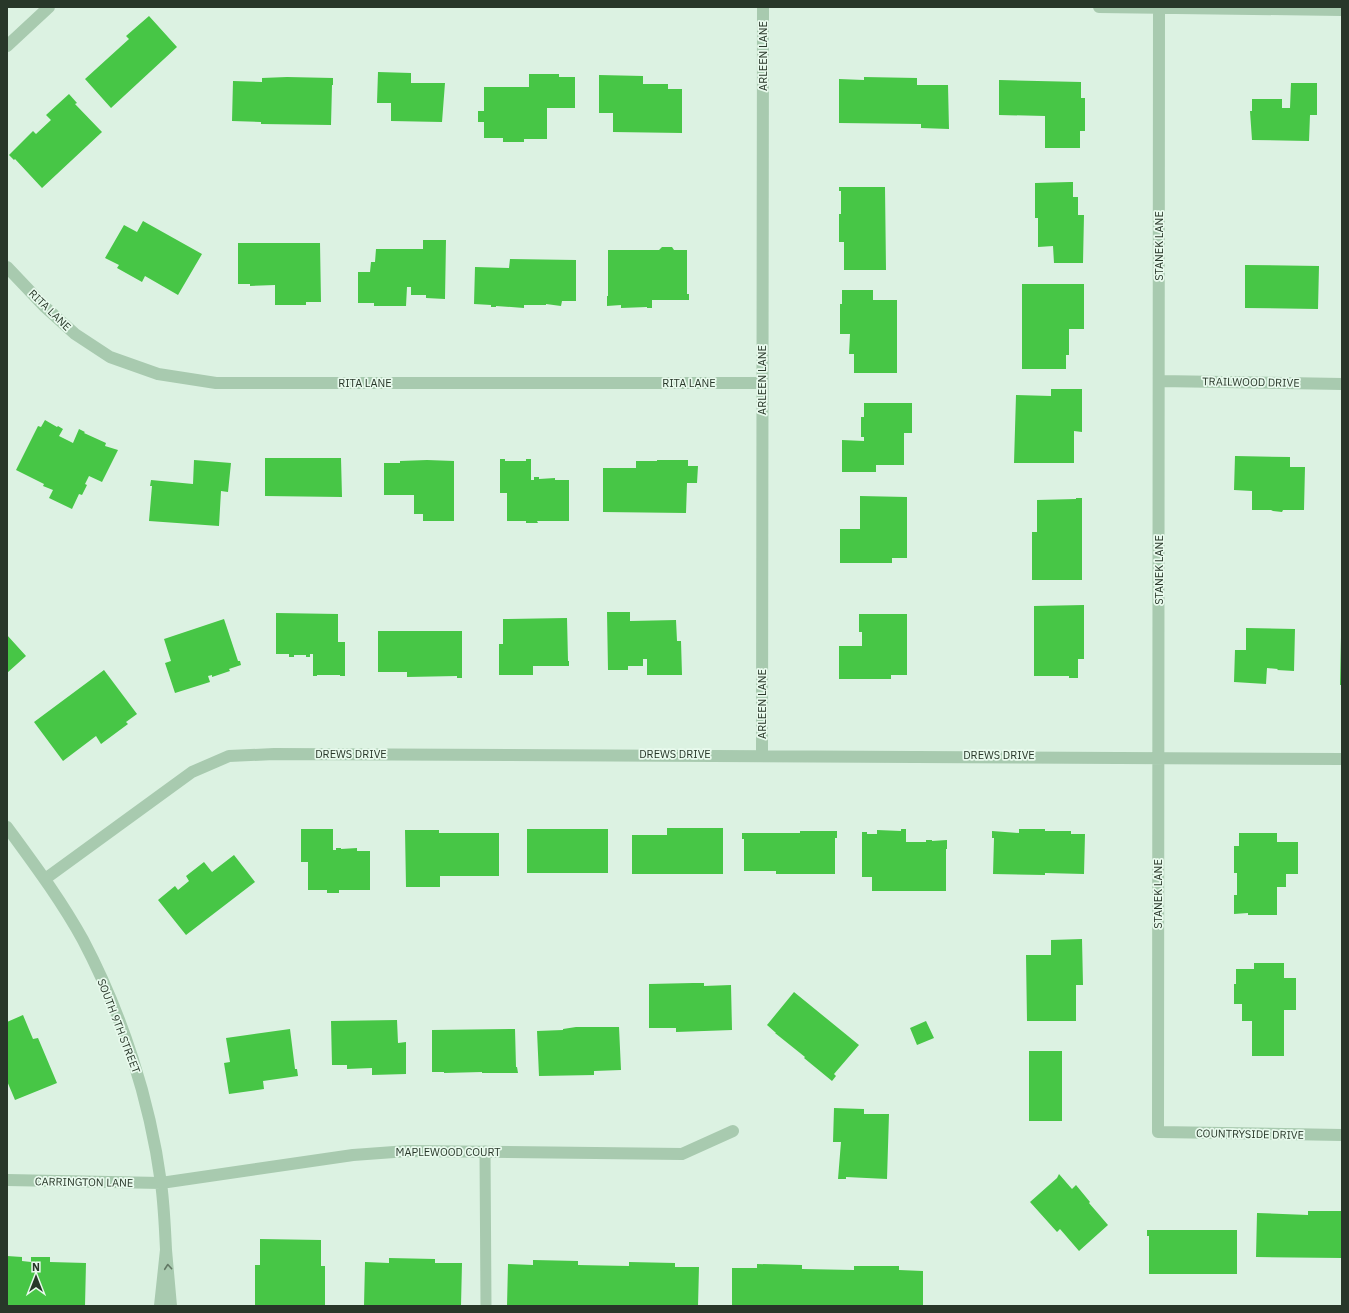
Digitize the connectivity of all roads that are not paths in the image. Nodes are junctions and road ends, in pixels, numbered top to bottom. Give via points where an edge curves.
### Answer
1 (49, 7) edge
2 (763, 7) edge
3 (1099, 7) edge
4 (1159, 8) edge
5 (1342, 10) edge
6 (7, 46) edge
7 (7, 267) edge
8 (1159, 381) junction
9 (762, 383) junction
10 (1342, 384) edge
11 (762, 753) junction
12 (1158, 756) junction
13 (1342, 759) edge
14 (7, 827) edge
15 (46, 879) junction
16 (733, 1131) dead end
17 (1158, 1132) joint
18 (1342, 1135) edge
19 (485, 1151) junction
20 (7, 1180) edge
21 (161, 1183) junction
22 (166, 1250) junction
23 (160, 1306) edge
24 (171, 1306) edge
25 (486, 1306) edge

1 - 6 street
2 - 9 street, ARLEEN LANE
3 - 4 street
4 - 5 street
4 - 8 street, STANEK LANE
7 - 9 street, RITA LANE via 75,334 110,357 172,377 216,383
8 - 10 street, TRAILWOOD DRIVE
8 - 12 street, STANEK LANE
9 - 11 street, ARLEEN LANE
11 - 12 street, DREWS DRIVE
11 - 15 street, DREWS DRIVE via 229,756 192,772
12 - 13 street, DREWS DRIVE
12 - 17 street, STANEK LANE
14 - 15 street, SOUTH 9TH STREET
15 - 21 street, SOUTH 9TH STREET via 82,940 109,996 135,1065 151,1125
16 - 19 street, MAPLEWOOD COURT via 682,1154
17 - 18 street, COUNTRYSIDE DRIVE
19 - 21 street, MAPLEWOOD COURT via 408,1151 354,1155
19 - 25 lane
20 - 21 street, CARRINGTON LANE
21 - 22 street, SOUTH 9TH STREET
22 - 23 street, SOUTH 9TH STREET
24 -> 22 street, SOUTH 9TH STREET

